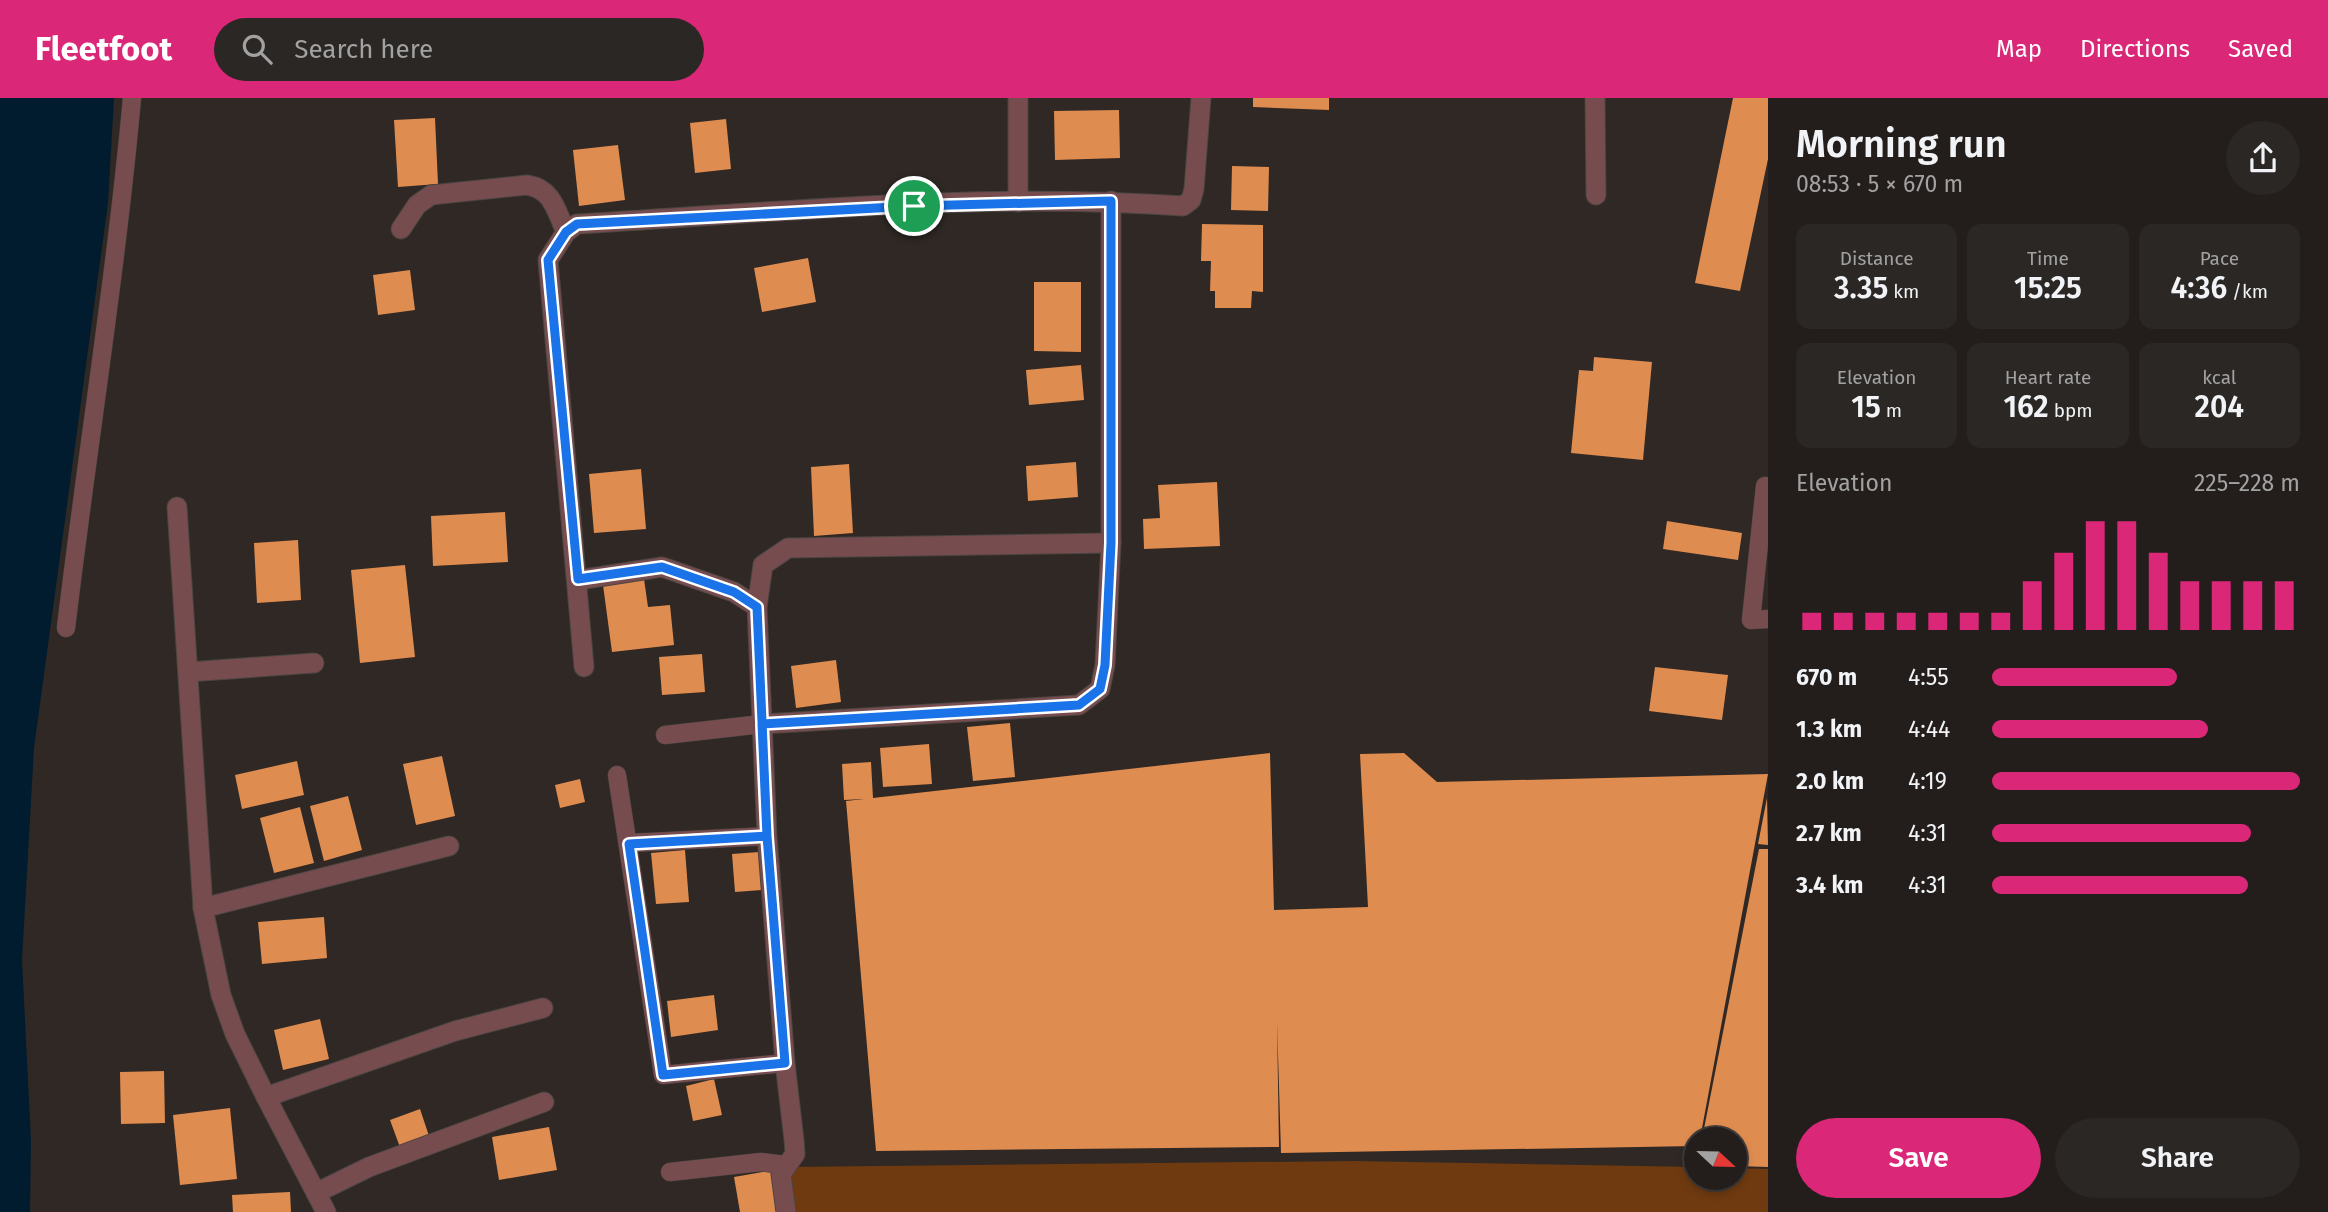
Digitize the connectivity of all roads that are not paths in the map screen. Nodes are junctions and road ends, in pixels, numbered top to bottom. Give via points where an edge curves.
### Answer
1 (132, 98) edge
2 (1018, 98) edge
3 (1200, 98) edge
4 (1595, 98) edge
5 (1596, 195) dead end
6 (1111, 201) junction
7 (1018, 202) junction
8 (401, 229) dead end
9 (566, 232) junction
10 (1765, 486) dead end
11 (177, 507) dead end
12 (1111, 543) junction
13 (578, 579) junction
14 (757, 607) junction
15 (1768, 619) edge
16 (66, 628) dead end
17 (314, 663) dead end
18 (584, 667) dead end
19 (188, 672) junction
20 (762, 724) junction
21 (665, 735) dead end
22 (617, 775) dead end
23 (767, 836) junction
24 (629, 844) junction
25 (449, 846) dead end
26 (203, 908) junction
27 (544, 1008) dead end
28 (785, 1063) junction
29 (266, 1097) junction
30 (544, 1102) dead end
31 (786, 1165) junction
32 (670, 1172) dead end
33 (316, 1193) junction
34 (326, 1212) edge
35 (786, 1212) edge

1 - 16 lane
2 - 7 street
3 - 6 street via 1191,200 1182,206
4 - 5 street
6 - 7 street
6 - 12 street
7 - 9 street via 577,224
8 - 9 street via 417,205 431,195 527,185 549,194
9 - 13 street via 548,260
10 - 15 lane via 1751,620
11 - 19 street
12 - 14 street via 788,548 763,565
12 - 20 street via 1105,665 1100,689 1079,705
13 - 14 street via 662,567 734,592
13 - 18 street
14 - 20 street
17 - 19 street
19 - 26 street
20 - 21 lane
20 - 23 street
22 - 24 lane
23 - 24 lane
23 - 28 street
24 - 28 lane via 663,1075
25 - 26 street
26 - 29 street via 221,995
27 - 29 street via 455,1031
28 - 31 street via 794,1140 794,1154
29 - 33 street
30 - 33 street via 369,1167
31 - 32 lane via 761,1162
31 - 35 street via 781,1174
33 - 34 street

